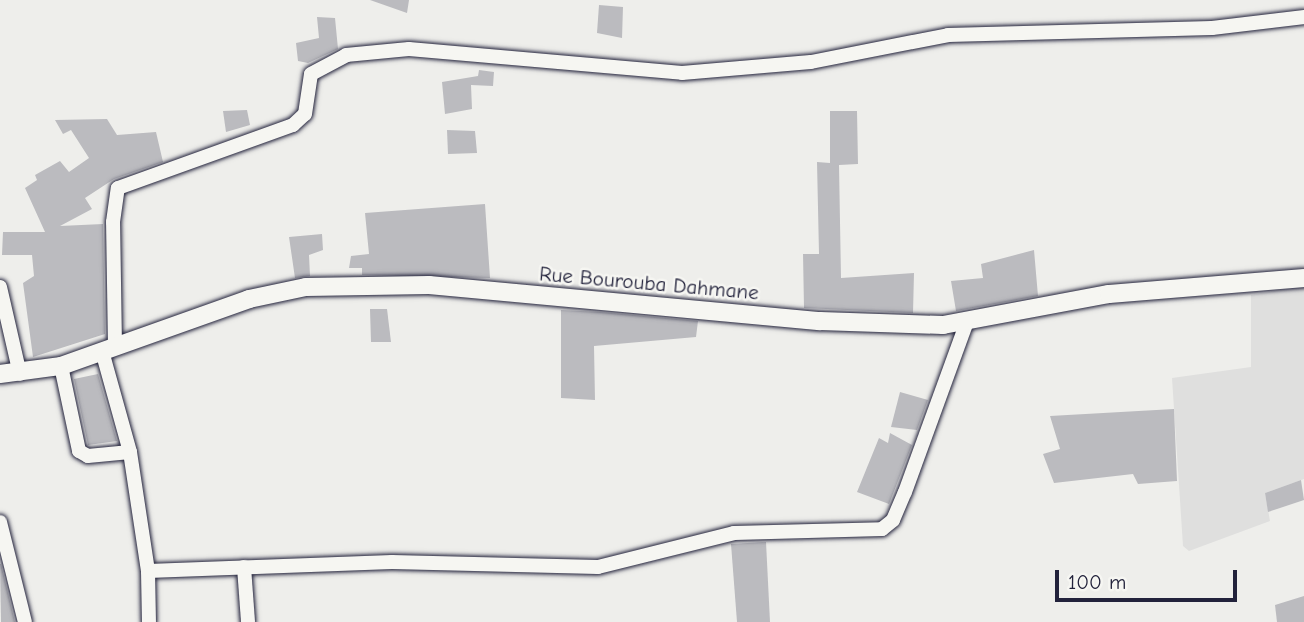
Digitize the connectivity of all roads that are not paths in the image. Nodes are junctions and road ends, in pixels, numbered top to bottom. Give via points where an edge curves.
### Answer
1 (1304, 17) edge
2 (1304, 278) edge
3 (0, 287) edge
4 (966, 324) junction
5 (108, 349) junction
6 (61, 366) junction
7 (0, 374) edge
8 (20, 374) junction
9 (130, 452) junction
10 (1, 529) edge
11 (244, 568) junction
12 (148, 570) junction
13 (25, 622) edge
14 (149, 622) edge
15 (248, 622) edge

1 - 5 street via 1212,28 948,35 792,65 682,73 409,49 346,55 314,70 305,114 293,125 118,188
2 - 4 street, Rue Bourouba Dahmane via 1082,297
3 - 8 street
4 - 5 street, Rue Bourouba Dahmane via 820,321 396,285 281,290
4 - 11 street via 905,492 893,520 882,529 734,533 598,567 391,562
5 - 6 street, Rue Bourouba Dahmane
5 - 9 street
6 - 8 street, Rue Bourouba Dahmane
6 - 9 street via 79,450 88,456
7 - 8 street, Rue Bourouba Dahmane
9 - 12 street
10 - 13 street
11 - 12 street
11 - 15 street
12 - 14 street

